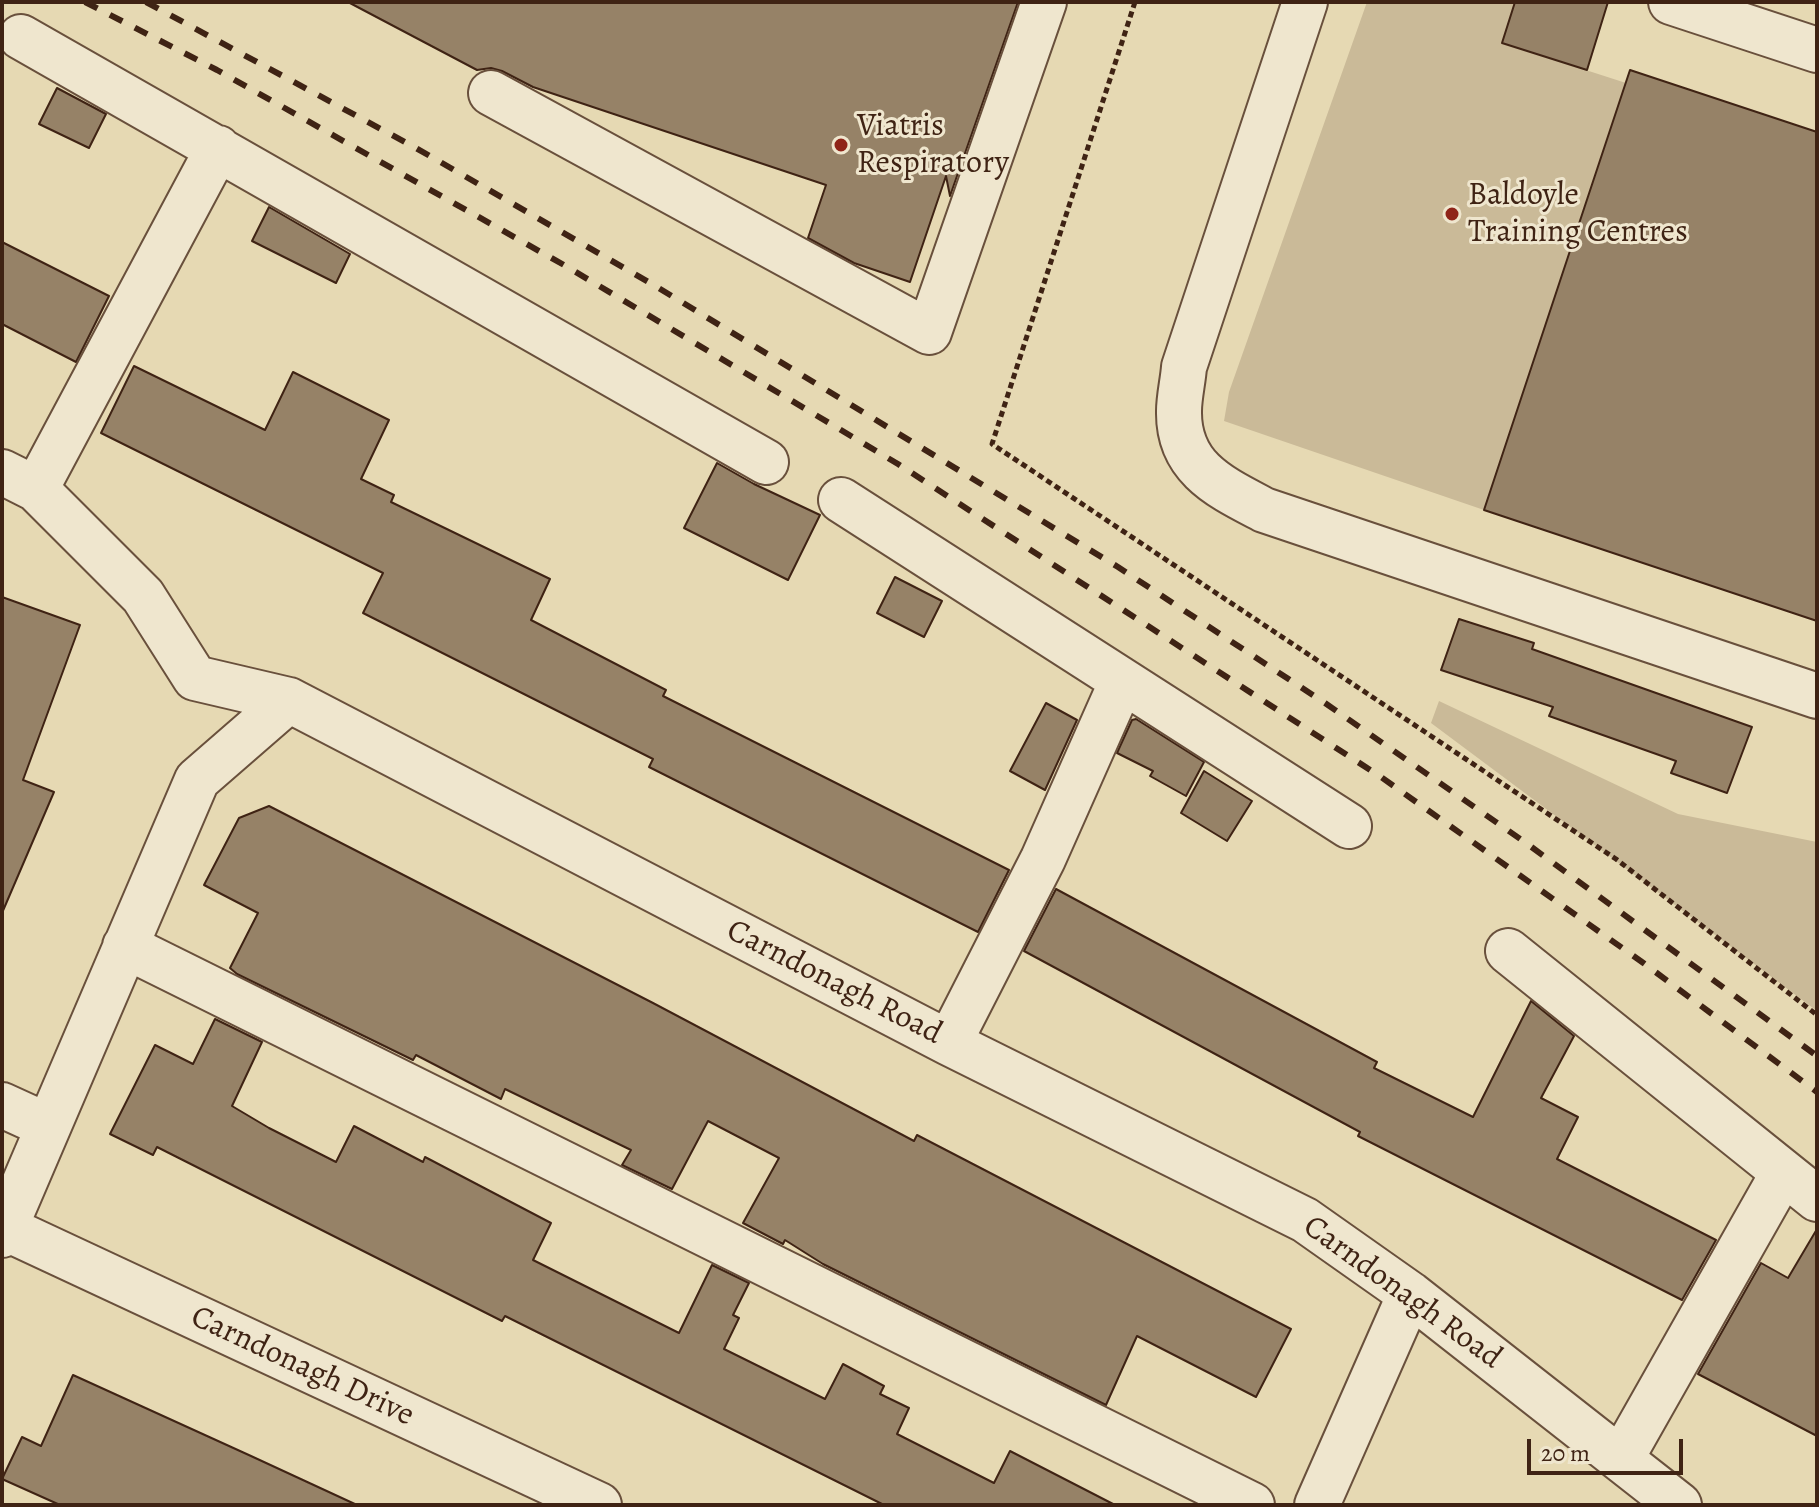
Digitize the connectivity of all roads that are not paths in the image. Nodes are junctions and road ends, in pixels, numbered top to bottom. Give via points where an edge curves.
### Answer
1 (1044, 2) edge
2 (1305, 2) edge
3 (1671, 2) edge
4 (21, 37) dead end
5 (1817, 50) edge
6 (491, 93) dead end
7 (218, 148) junction
8 (766, 462) dead end
9 (19, 480) edge
10 (841, 500) dead end
11 (1122, 681) junction
12 (1817, 696) edge
13 (289, 700) junction
14 (1349, 826) dead end
15 (125, 946) junction
16 (1508, 951) dead end
17 (949, 1043) junction
18 (2, 1105) edge
19 (48, 1126) junction
20 (1783, 1173) junction
21 (1817, 1199) edge
22 (3, 1231) edge
23 (1410, 1294) junction
24 (1621, 1459) junction
25 (599, 1505) edge
26 (1252, 1505) edge
27 (1317, 1505) edge
28 (1679, 1505) edge

1 - 6 street via 929,332
2 - 12 street via 1184,367 1179,412 1185,451 1215,484 1264,510
3 - 5 street
4 - 7 street
7 - 8 street
7 - 9 street
9 - 13 street, Carndonagh Road via 143,596 195,678
10 - 11 street
11 - 14 street
11 - 17 street via 1043,859
13 - 15 street, Carndonagh Drive via 197,780
13 - 17 street, Carndonagh Road
15 - 19 street, Carndonagh Drive
15 - 26 street
16 - 20 street
17 - 23 street, Carndonagh Road via 1305,1220
18 - 19 street
19 - 22 street, Carndonagh Drive
20 - 21 street
20 - 24 street
22 - 25 street, Carndonagh Drive
23 - 24 street, Carndonagh Road
23 - 27 street
24 - 28 street, Carndonagh Road

